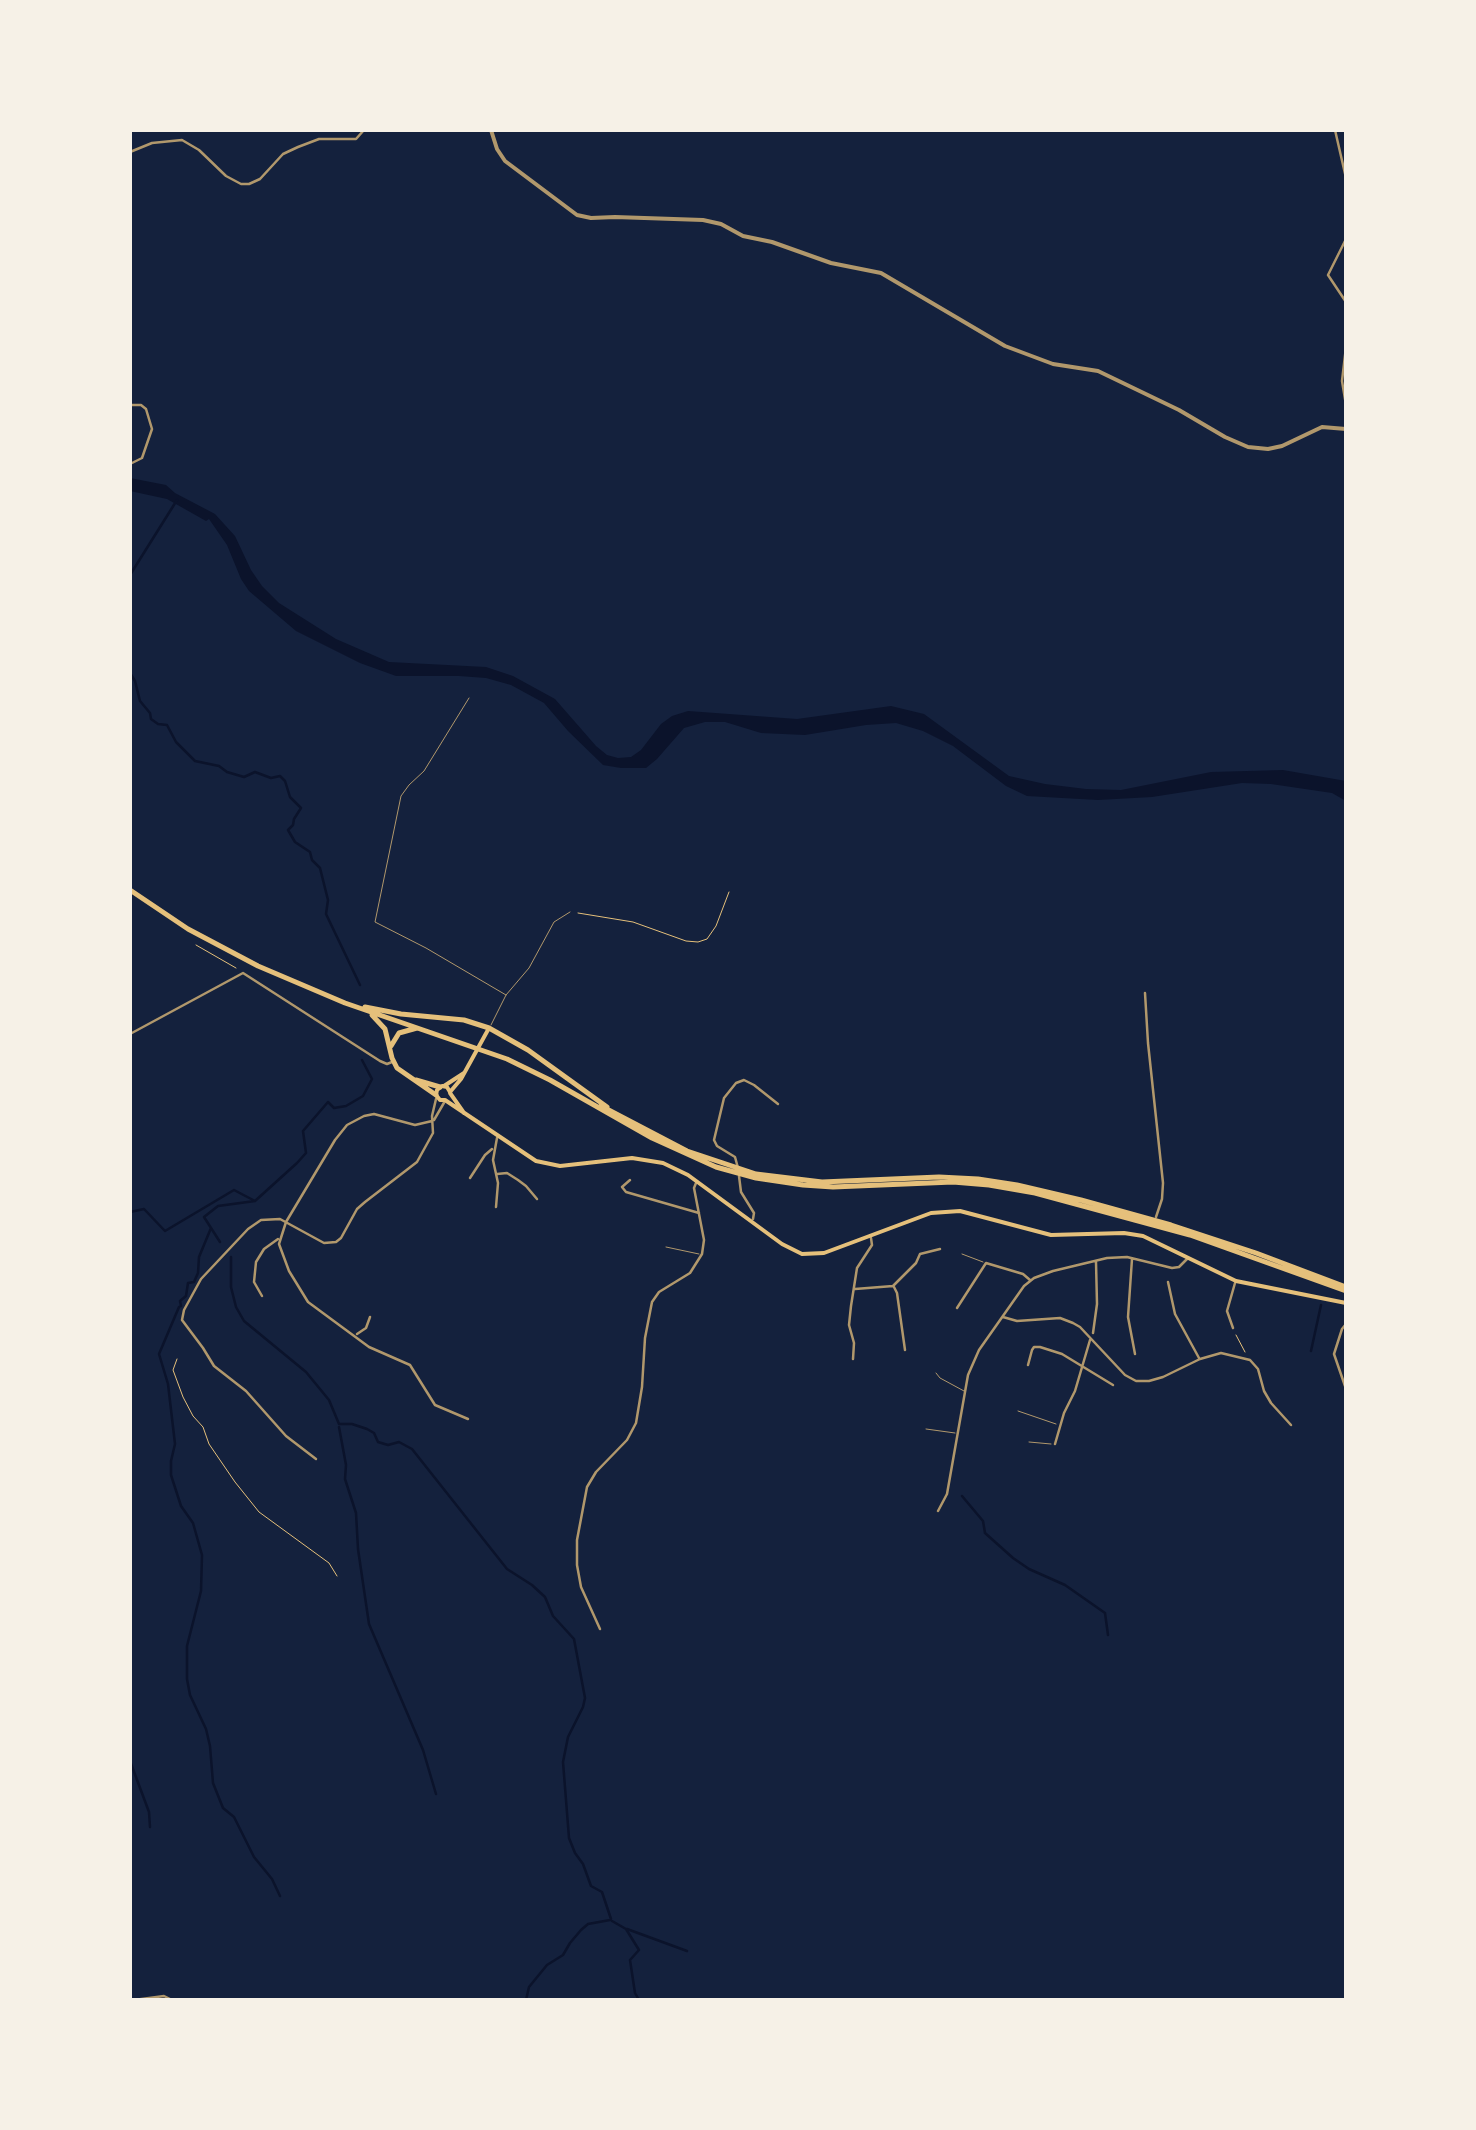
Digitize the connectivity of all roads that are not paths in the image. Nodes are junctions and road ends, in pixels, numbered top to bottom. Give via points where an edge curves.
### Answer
1 (364, 130) edge
2 (491, 130) edge
3 (1336, 130) edge
4 (130, 152) edge
5 (1346, 178) edge
6 (1346, 239) edge
7 (1346, 302) edge
8 (1346, 347) edge
9 (130, 405) edge
10 (1346, 405) edge
11 (1346, 429) edge
12 (130, 464) edge
13 (470, 698) dead end
14 (130, 890) edge
15 (570, 912) road end
16 (1144, 992) dead end
17 (506, 995) junction
18 (345, 1003) junction
19 (365, 1010) junction
20 (418, 1028) junction
21 (489, 1028) junction
22 (130, 1034) edge
23 (390, 1048) junction
24 (393, 1061) junction
25 (464, 1073) junction
26 (413, 1080) junction
27 (442, 1086) junction
28 (450, 1092) junction
29 (436, 1096) junction
30 (445, 1100) junction
31 (594, 1104) junction
32 (778, 1104) dead end
33 (613, 1112) junction
34 (464, 1113) junction
35 (433, 1121) junction
36 (497, 1137) junction
37 (493, 1148) junction
38 (496, 1174) junction
39 (470, 1178) dead end
40 (630, 1180) dead end
41 (697, 1181) junction
42 (536, 1199) dead end
43 (496, 1207) dead end
44 (700, 1214) junction
45 (751, 1221) junction
46 (286, 1222) junction
47 (1151, 1235) junction
48 (871, 1236) junction
49 (279, 1238) junction
50 (666, 1246) dead end
51 (940, 1248) dead end
52 (702, 1254) junction
53 (962, 1254) dead end
54 (1132, 1258) junction
55 (1188, 1258) junction
56 (1096, 1261) junction
57 (986, 1263) junction
58 (1030, 1281) junction
59 (1168, 1282) dead end
60 (1236, 1282) junction
61 (894, 1286) junction
62 (854, 1289) junction
63 (1346, 1289) edge
64 (262, 1296) dead end
65 (1346, 1304) edge
66 (957, 1308) dead end
67 (1002, 1316) junction
68 (370, 1317) dead end
69 (1346, 1324) edge
70 (1232, 1328) road end
71 (356, 1335) junction
72 (1092, 1336) junction
73 (904, 1350) dead end
74 (1135, 1354) dead end
75 (853, 1359) dead end
76 (1200, 1360) junction
77 (1082, 1364) junction
78 (1028, 1365) dead end
79 (936, 1374) dead end
80 (1113, 1385) dead end
81 (1345, 1386) edge
82 (964, 1391) junction
83 (1018, 1411) dead end
84 (468, 1419) dead end
85 (1059, 1424) junction
86 (1290, 1425) dead end
87 (926, 1429) dead end
88 (958, 1434) junction
89 (1029, 1442) dead end
90 (1055, 1444) joint
91 (316, 1459) dead end
92 (938, 1511) dead end
93 (600, 1630) dead end
94 (134, 2000) edge
95 (172, 2000) edge

1 - 4 street via 356,140 298,146 249,184 226,176 182,140
2 - 11 street via 506,161 578,216 704,220 836,264 881,272 1005,346 1056,366 1098,371 1248,447 1282,446 1322,427
3 - 5 street
6 - 7 street via 1328,274
8 - 10 street
9 - 12 street via 146,408 152,428 142,458
13 - 17 lane via 401,796 375,922
14 - 18 highway via 232,953
15 - 17 lane via 554,922
16 - 47 street via 1164,1183
17 - 21 lane
18 - 19 highway
18 - 21 highway
19 - 20 highway
19 - 23 highway via 386,1028
20 - 23 highway via 399,1034
20 - 31 highway via 507,1059
21 - 25 main road
21 - 33 highway
22 - 24 street via 242,972 377,1060
23 - 24 highway
24 - 26 highway
25 - 27 main road
25 - 28 main road
26 - 27 highway
26 - 29 highway
27 - 28 main road
27 - 29 main road
28 - 30 main road
28 - 34 main road
29 - 30 main road
29 - 35 street
30 - 34 main road
30 - 35 street
31 - 33 highway
31 - 63 highway via 685,1154 745,1176 822,1186 939,1182 1016,1189 1190,1235
32 - 45 street via 754,1085 736,1082 724,1098 714,1140 734,1155
33 - 63 highway via 687,1151 756,1174 822,1182 940,1178 1017,1185 1160,1222
34 - 36 main road
35 - 46 street via 415,1125 374,1114 351,1122
35 - 46 street via 433,1135 417,1162 365,1202 336,1242 318,1241
36 - 37 street
36 - 41 main road via 548,1164 646,1159
37 - 38 street
37 - 39 street
38 - 42 street via 507,1173
38 - 43 street
40 - 44 street via 622,1187 626,1192
41 - 44 street
41 - 45 main road
44 - 52 street
45 - 48 main road via 807,1254
46 - 49 street
46 - 91 street via 269,1218 248,1228 201,1278 182,1320 220,1374 246,1390
47 - 48 main road via 1051,1235 956,1210
47 - 55 main road
48 - 62 street
49 - 64 street via 256,1262 254,1282
49 - 71 street via 308,1302
50 - 52 lane
51 - 61 street via 920,1254
52 - 93 street via 690,1273 652,1302 636,1424 587,1487 577,1565
53 - 57 lane
54 - 55 street via 1172,1268
54 - 56 street
54 - 74 street via 1128,1317
55 - 60 main road
56 - 58 street
56 - 72 street
57 - 58 street
57 - 66 street
58 - 67 street
59 - 76 street via 1173,1310
60 - 65 main road
60 - 70 street via 1228,1311
61 - 62 street
61 - 73 street
62 - 75 street
67 - 72 street via 1060,1318
67 - 82 street via 974,1360
68 - 71 street
69 - 81 street via 1334,1354
71 - 84 street via 410,1365 435,1405
72 - 76 street via 1136,1381 1163,1378
72 - 77 street
76 - 86 street via 1221,1353 1250,1360 1271,1404
77 - 78 street via 1040,1347
77 - 80 street
77 - 85 street
79 - 82 lane
82 - 88 street
83 - 85 lane
85 - 90 street
87 - 88 lane
88 - 92 street
89 - 90 lane
94 - 95 street

